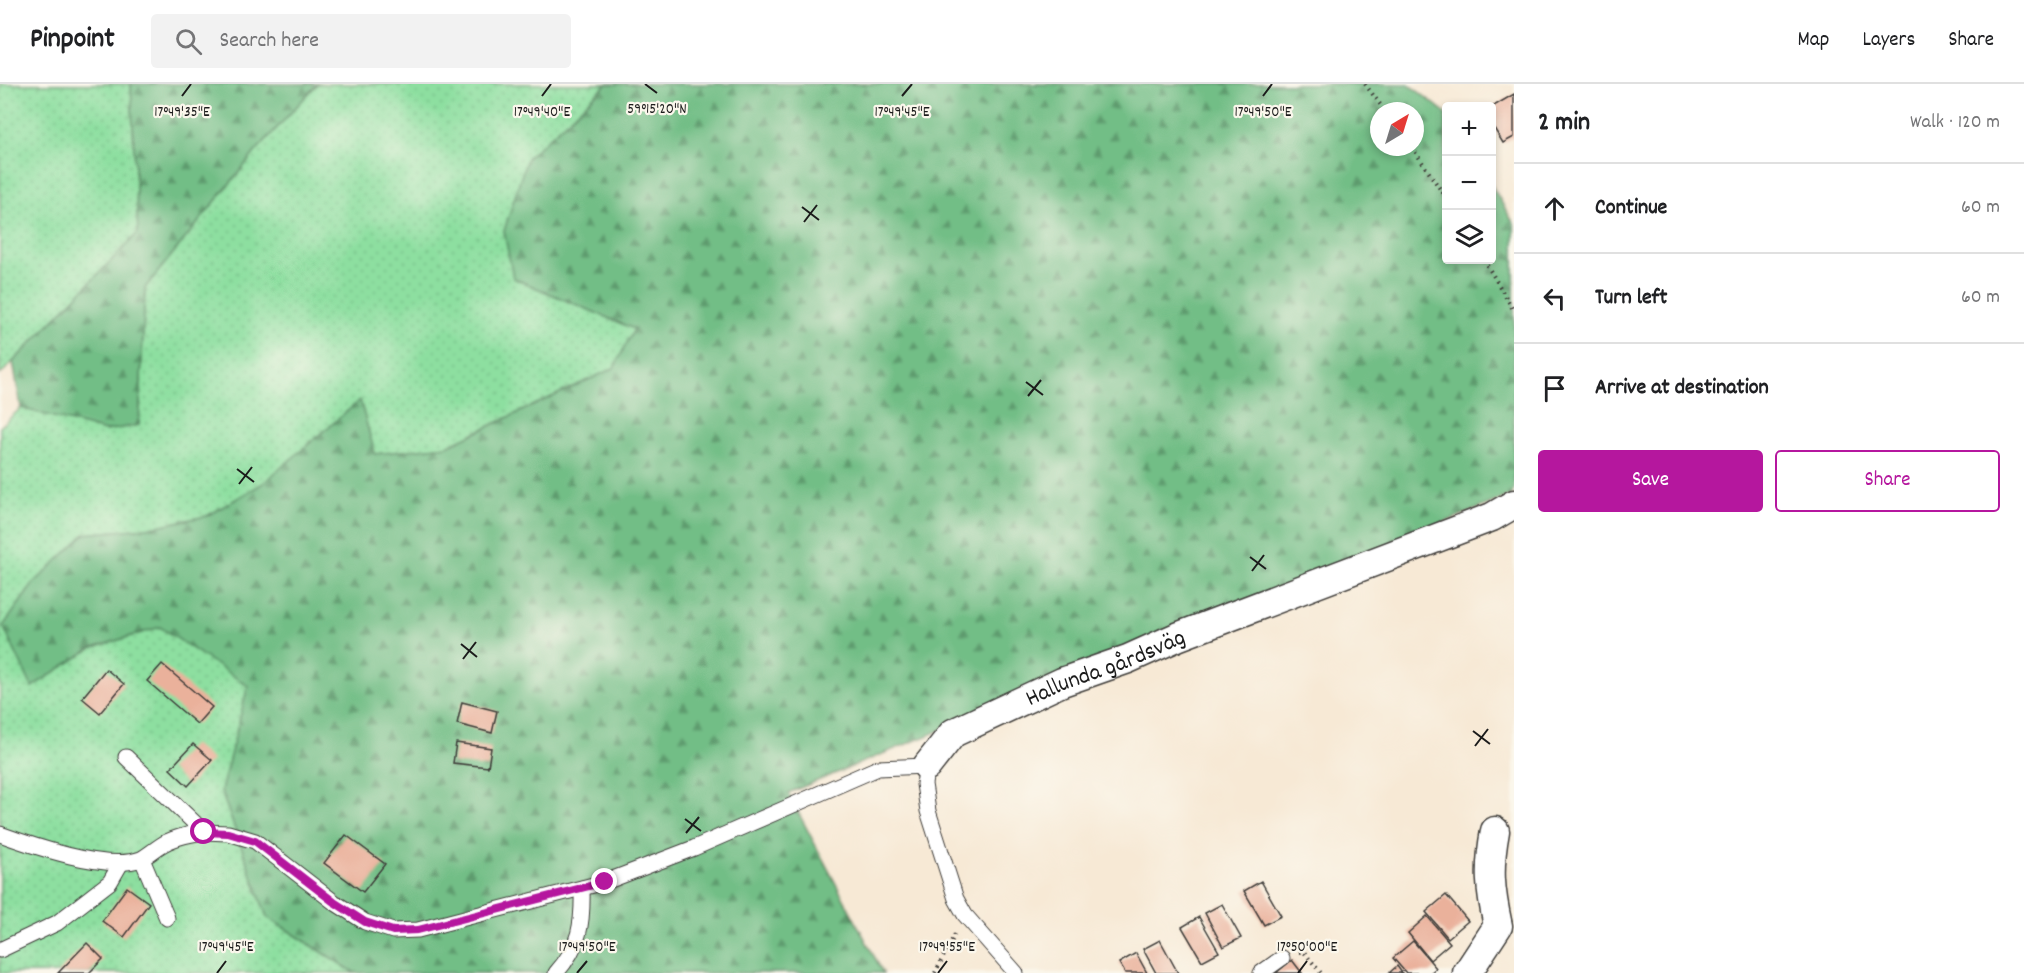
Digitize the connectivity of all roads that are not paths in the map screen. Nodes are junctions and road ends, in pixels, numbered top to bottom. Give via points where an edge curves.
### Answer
1 (1514, 504) edge
2 (126, 757) dead end
3 (927, 766) junction
4 (1495, 831) dead end
5 (204, 832) junction
6 (0, 834) edge
7 (142, 859) junction
8 (121, 863) junction
9 (582, 888) junction
10 (167, 918) dead end
11 (0, 950) edge
12 (1282, 958) dead end
13 (556, 973) edge
14 (1016, 973) edge
15 (1261, 973) edge
16 (1467, 973) edge

1 - 3 street, Hallunda gårdsväg via 1492,517 1062,682 953,733
2 - 5 lane
3 - 9 lane via 878,768 694,848
3 - 14 lane via 924,784 928,812 956,899 965,915
4 - 16 street via 1490,861 1491,894 1498,926
5 - 7 lane via 186,834 163,844
5 - 9 lane via 228,833 255,841 334,902 365,922 393,931 418,930
6 - 8 lane via 35,847
7 - 8 lane
7 - 10 lane
8 - 11 lane via 110,882 57,923
9 - 13 lane via 583,917 577,941
12 - 15 lane

